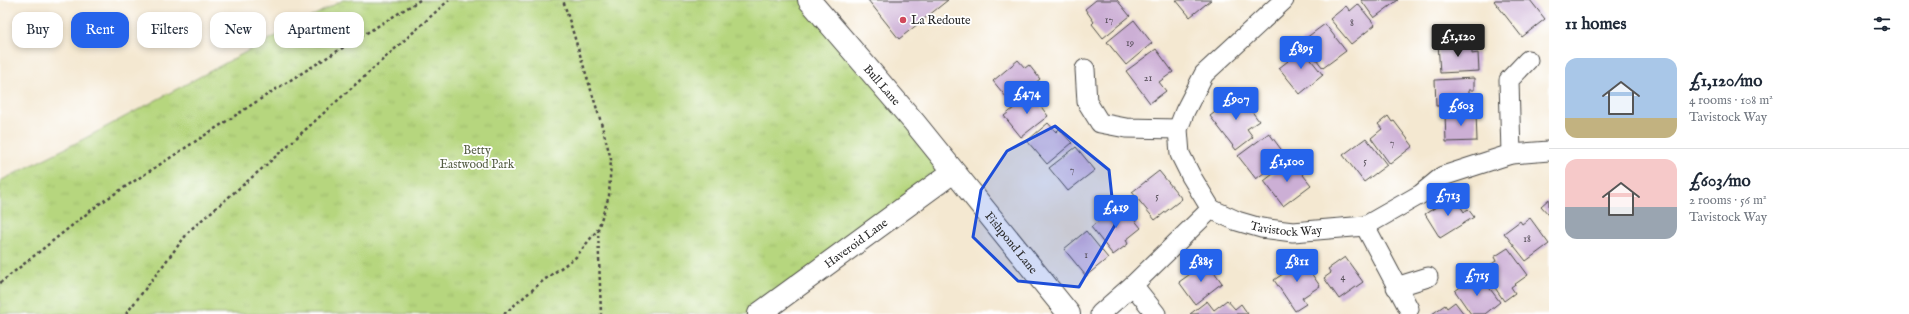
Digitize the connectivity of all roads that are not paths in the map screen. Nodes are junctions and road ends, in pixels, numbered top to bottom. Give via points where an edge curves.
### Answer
1 (810, 0) edge
2 (1284, 0) edge
3 (1528, 60) dead end
4 (1085, 69) dead end
5 (1178, 130) junction
6 (1549, 151) edge
7 (1511, 154) junction
8 (953, 172) junction
9 (1211, 209) junction
10 (1365, 226) junction
11 (1428, 277) dead end
12 (1133, 285) junction
13 (1396, 287) junction
14 (1409, 309) dead end
15 (759, 314) edge
16 (1069, 314) edge
17 (1100, 314) edge
18 (1156, 314) edge

1 - 8 street, Bull Lane
2 - 5 street via 1204,74
3 - 7 street via 1509,80
4 - 5 street via 1087,102 1100,122 1126,128
5 - 9 street via 1180,154 1190,176
6 - 7 street, Tavistock Way
7 - 10 street, Tavistock Way via 1443,176 1421,194
8 - 15 street, Haveroid Lane
8 - 16 street, Fishpond Lane
9 - 10 street, Tavistock Way via 1237,221 1292,232
9 - 12 street
10 - 13 street
11 - 13 street
12 - 17 street
12 - 18 street
13 - 14 street

